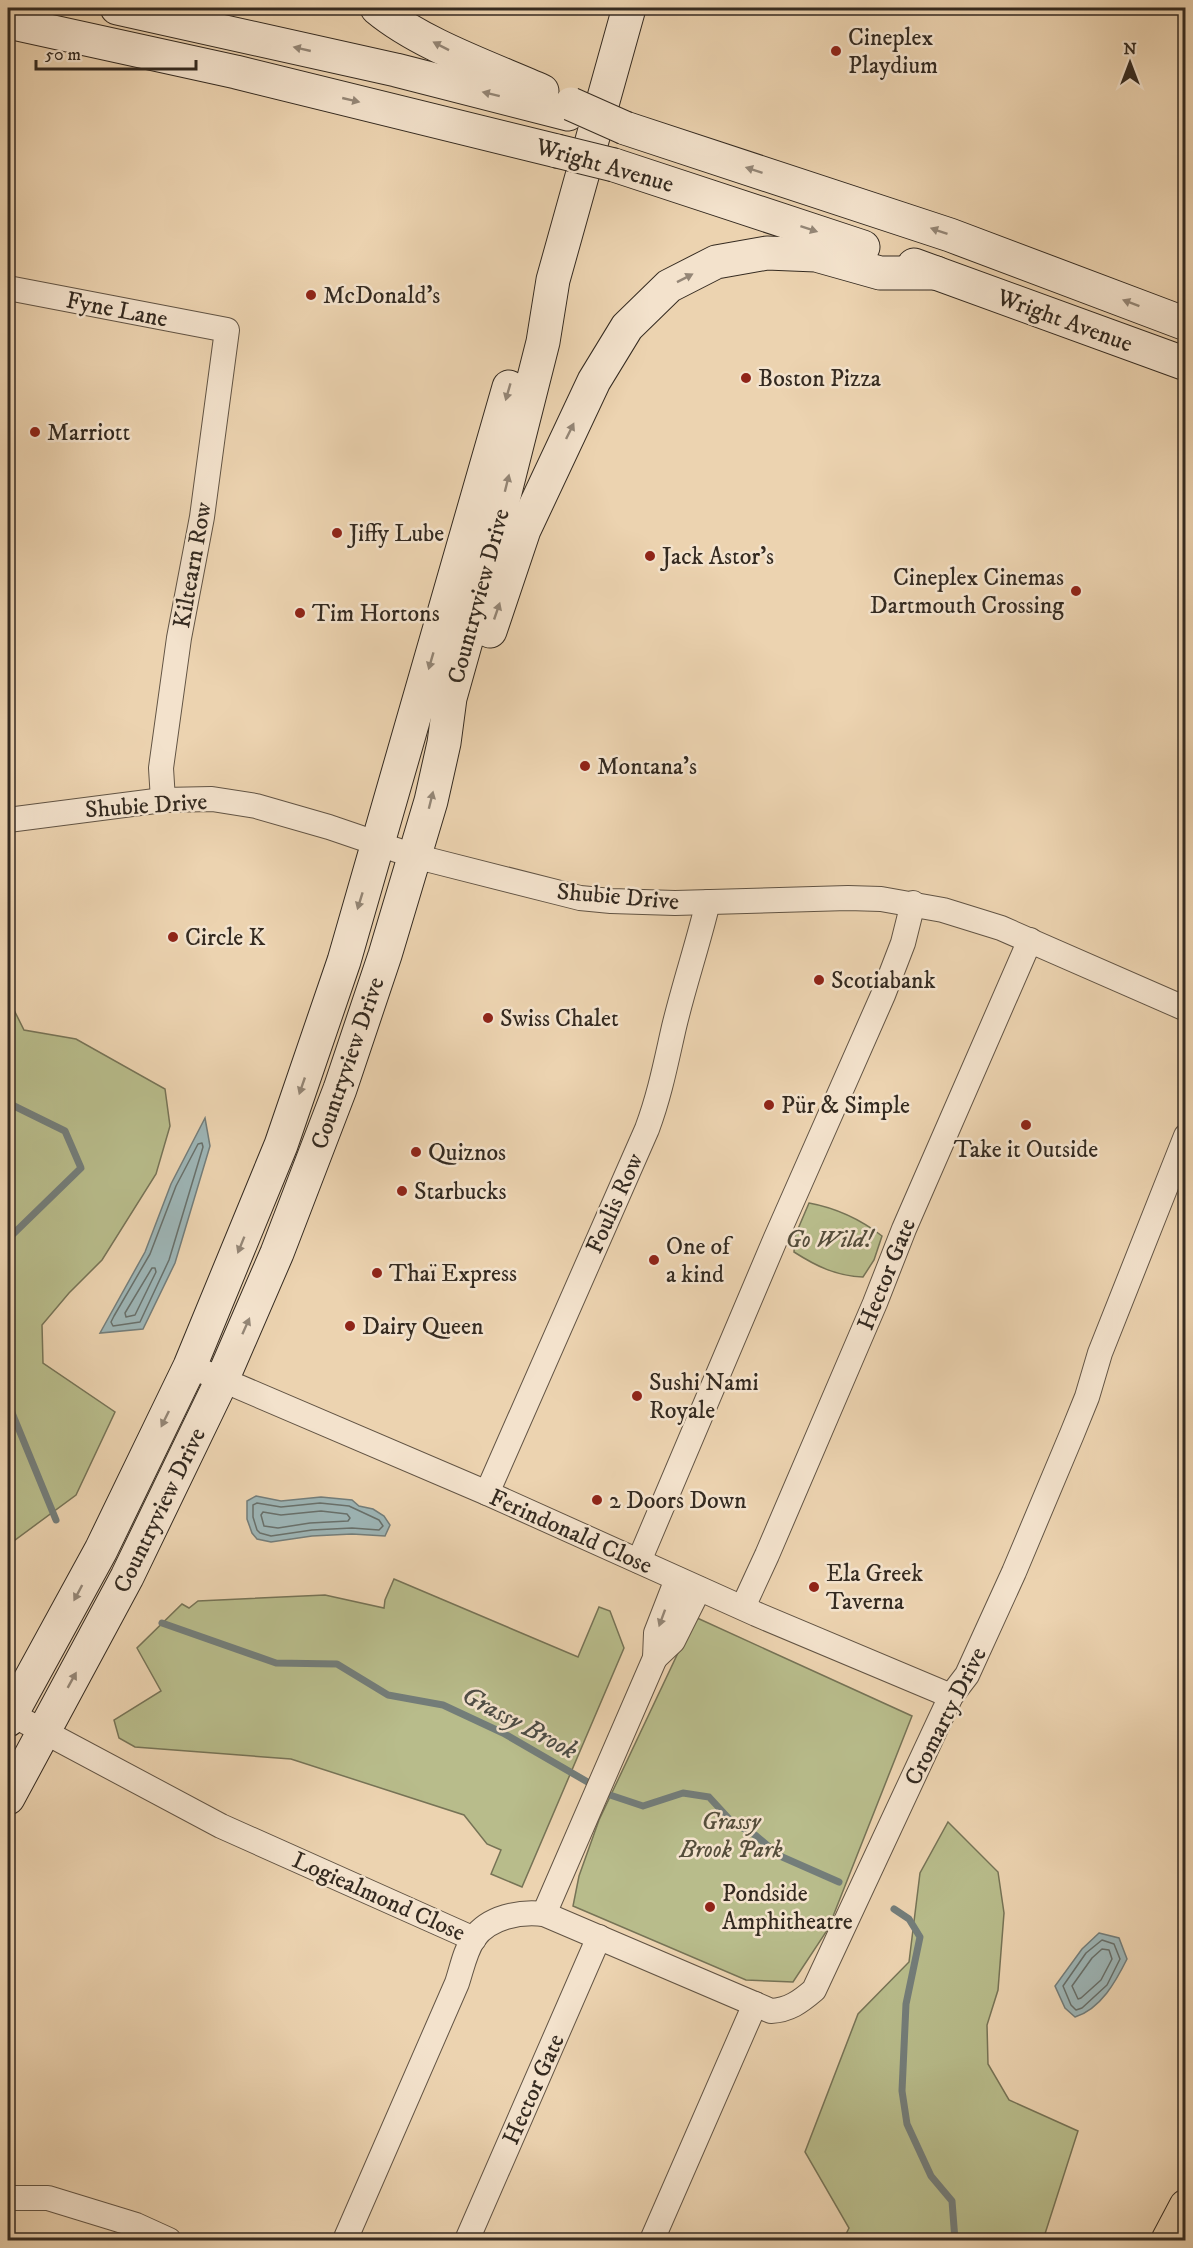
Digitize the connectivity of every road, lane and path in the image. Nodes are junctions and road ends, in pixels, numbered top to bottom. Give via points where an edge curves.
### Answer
1 (117, 8) edge
2 (377, 8) edge
3 (629, 8) edge
4 (8, 22) edge
5 (570, 109) junction
6 (936, 273) junction
7 (553, 280) junction
8 (8, 288) edge
9 (1185, 324) edge
10 (227, 330) joint
11 (1185, 364) edge
12 (444, 743) junction
13 (163, 800) junction
14 (8, 820) edge
15 (377, 845) junction
16 (414, 856) junction
17 (708, 902) junction
18 (913, 903) junction
19 (1030, 940) junction
20 (1185, 1009) edge
21 (1185, 1136) edge
22 (190, 1366) junction
23 (222, 1380) junction
24 (487, 1493) junction
25 (639, 1561) junction
26 (677, 1579) junction
27 (699, 1589) junction
28 (743, 1607) junction
29 (655, 1658) junction
30 (951, 1696) junction
31 (9, 1717) edge
32 (44, 1731) junction
33 (8, 1798) edge
34 (544, 1914) junction
35 (599, 1937) junction
36 (474, 1939) junction
37 (755, 2004) junction
38 (8, 2198) edge
39 (1185, 2206) edge
40 (169, 2241) edge
41 (345, 2241) edge
42 (467, 2241) edge
43 (652, 2241) edge
44 (1168, 2241) edge

5 -> 1 street, Wright Avenue
5 -> 2 street via 394,22
3 - 7 street, Countryview Drive
4 -> 6 street, Wright Avenue, bridge via 248,75 614,165
9 -> 5 street, Wright Avenue, bridge via 950,235
6 - 11 street, Wright Avenue
12 -> 6 street via 469,695 524,530 589,390 627,327 669,286 716,262 767,253 816,255 880,273
12 -> 7 street, Countryview Drive via 450,698 540,354
7 -> 15 street, Countryview Drive via 522,341
8 - 10 street, Fyne Lane
10 - 13 street, Kiltearn Row via 202,517 179,638 161,768
16 -> 12 street, Countryview Drive
13 - 14 street, Shubie Drive
13 - 15 street, Shubie Drive via 212,799 256,806
15 - 16 street, Shubie Drive
15 -> 22 street, Countryview Drive via 344,961 281,1145
16 - 17 street, Shubie Drive via 580,898
23 -> 16 street, Countryview Drive via 320,1144 385,955
17 - 18 street, Shubie Drive via 848,898
17 - 24 street, Foulis Row via 660,1095
18 - 19 street, Shubie Drive via 972,918
18 - 25 street via 883,995
19 - 20 street, Shubie Drive
19 - 28 street, Hector Gate
21 - 30 street, Cromarty Drive via 1100,1353 1087,1397 968,1675
22 - 23 street, Ferindonald Close
22 -> 31 street, Countryview Drive via 87,1576
23 - 24 street, Ferindonald Close
32 -> 23 street, Countryview Drive via 139,1553
24 - 25 street, Ferindonald Close
25 - 26 street, Ferindonald Close
26 - 27 street, Ferindonald Close
26 -> 29 street via 656,1634
27 - 28 street, Ferindonald Close
27 - 29 street via 674,1641
28 - 30 street, Ferindonald Close
29 - 34 street
30 - 37 street, Cromarty Drive via 814,1990 797,2005 781,2011
31 - 32 street, Logiealmond Close
32 - 33 street, Countryview Drive
32 - 36 street, Logiealmond Close via 221,1826
34 - 35 street, Logiealmond Close
34 - 36 street, Logiealmond Close via 531,1912 491,1923
35 - 37 street, Logiealmond Close
35 - 42 street, Hector Gate
36 - 41 street
37 - 43 street
38 - 40 street via 48,2198 136,2225
39 - 44 highway

